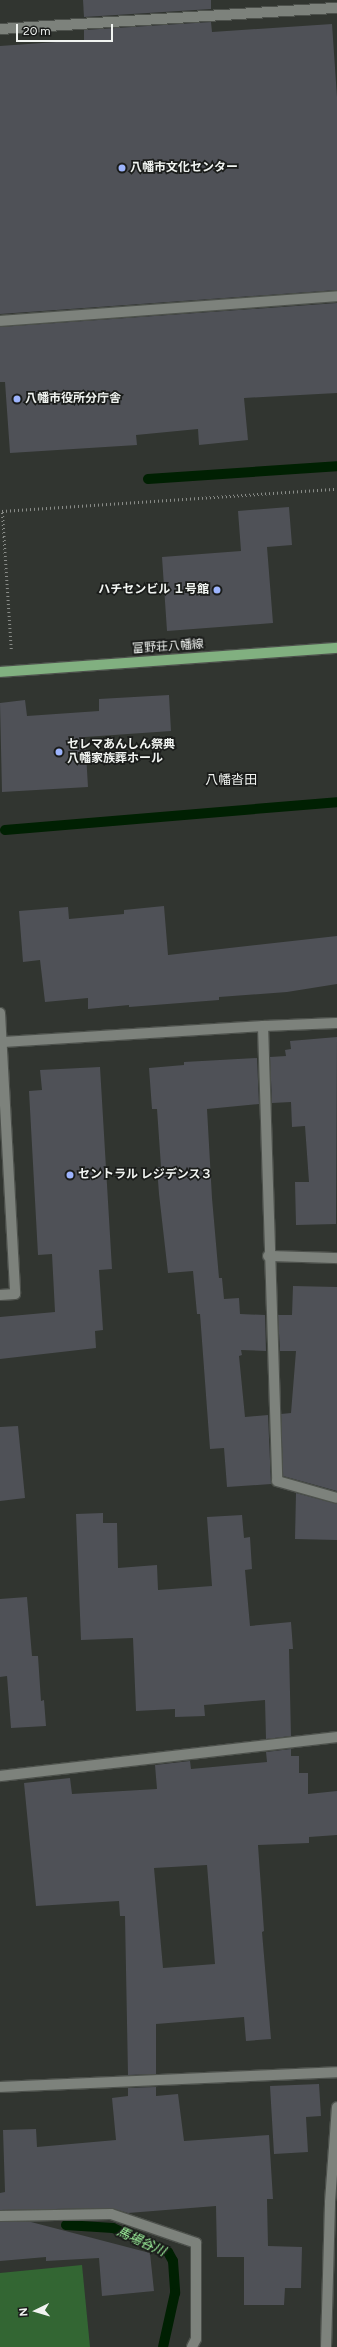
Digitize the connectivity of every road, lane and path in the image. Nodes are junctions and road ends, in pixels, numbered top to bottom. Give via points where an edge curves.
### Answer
1 (337, 8) edge
2 (0, 29) edge
3 (337, 296) edge
4 (0, 321) edge
5 (337, 489) edge
6 (337, 648) edge
7 (12, 671) junction
8 (0, 672) edge
9 (0, 1013) edge
10 (337, 1023) edge
11 (263, 1026) junction
12 (2, 1042) junction
13 (268, 1256) junction
14 (337, 1258) edge
15 (0, 1295) edge
16 (337, 1498) edge
17 (337, 1737) edge
18 (0, 1776) edge
19 (337, 2072) edge
20 (0, 2087) edge
21 (337, 2107) edge
22 (0, 2216) edge
23 (192, 2347) edge
24 (326, 2347) edge

1 - 2 street
3 - 4 street
5 - 7 path via 2,511
6 - 7 main road, 富野荘八幡線
7 - 8 main road, 富野荘八幡線
9 - 12 street
10 - 11 street
11 - 12 street
11 - 13 street
12 - 15 street via 15,1294
13 - 14 street
13 - 16 street via 277,1481
17 - 18 street
19 - 20 street
21 - 24 street via 330,2202
22 - 23 street via 111,2214 196,2243 196,2339

